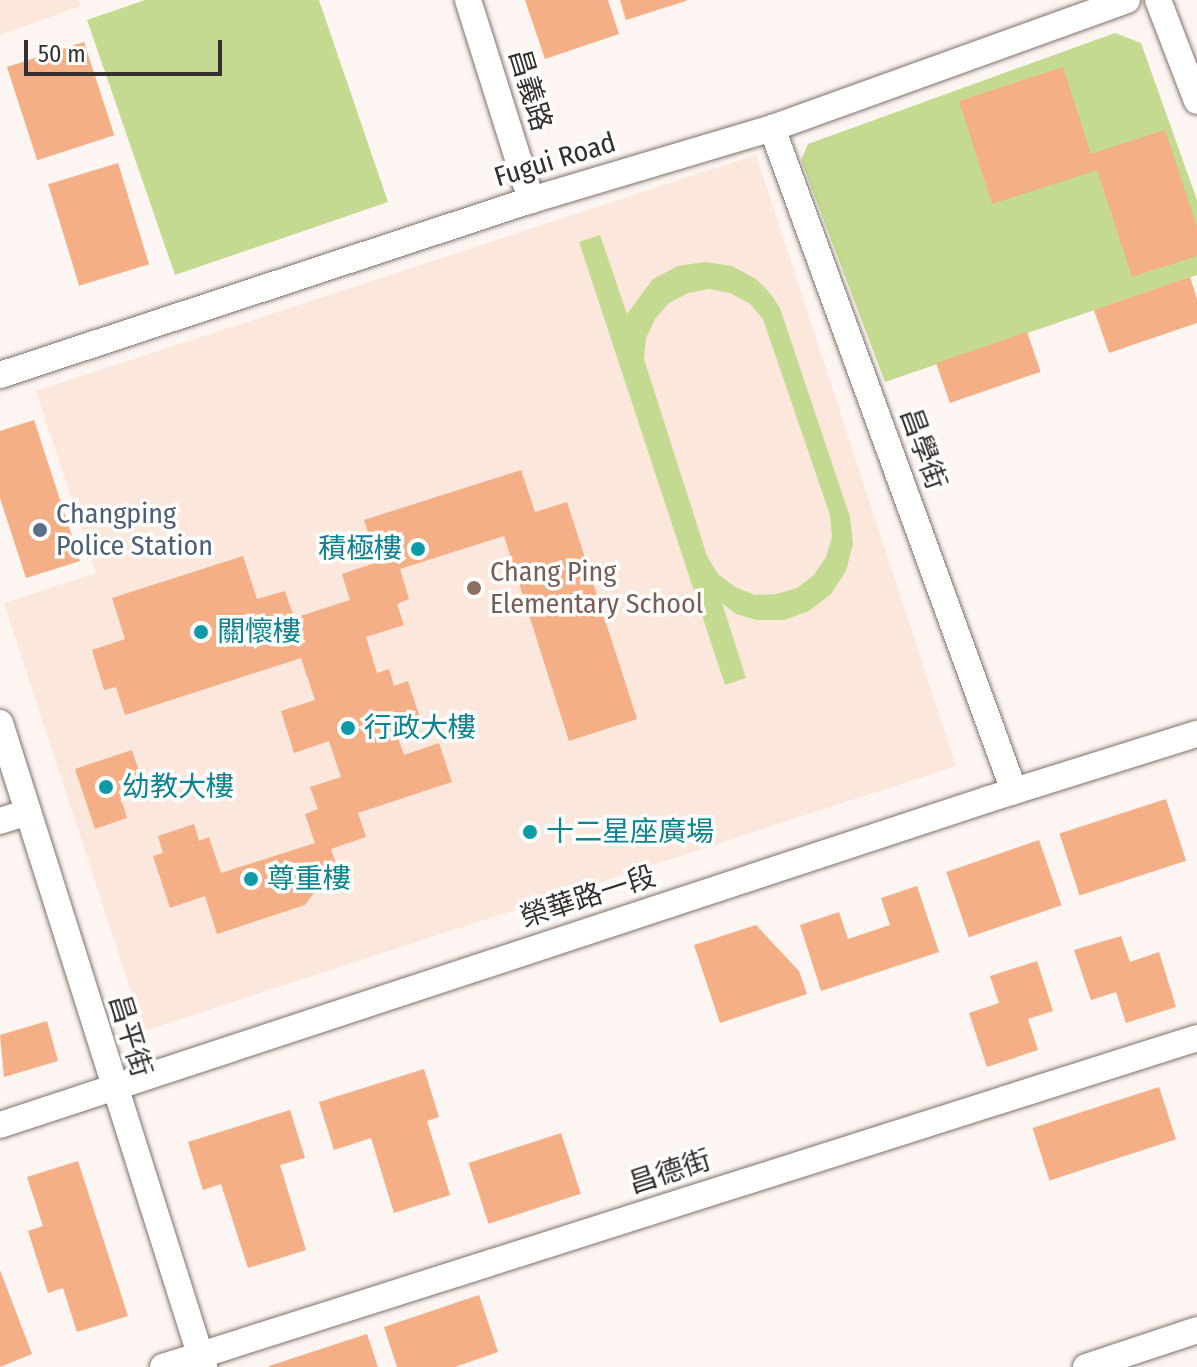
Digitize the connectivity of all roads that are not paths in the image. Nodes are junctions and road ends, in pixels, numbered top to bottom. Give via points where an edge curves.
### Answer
1 (468, 0) edge
2 (1127, 0) edge
3 (1158, 0) edge
4 (1197, 101) edge
5 (772, 128) junction
6 (531, 200) junction
7 (0, 375) edge
8 (0, 723) edge
9 (1197, 734) edge
10 (1014, 791) junction
11 (28, 812) junction
12 (0, 821) edge
13 (1197, 1038) edge
14 (113, 1088) junction
15 (0, 1125) edge
16 (1197, 1330) edge
17 (202, 1361) edge
18 (163, 1367) edge
19 (1086, 1367) edge

1 - 6 street, 昌義路
2 - 5 street, Fugui Road
3 - 4 street
5 - 6 street, Fugui Road
5 - 10 street, 昌學街
6 - 7 street, Fugui Road
8 - 11 street, 昌平街
9 - 10 street, 榮華路一段
10 - 14 street, 榮華路一段
11 - 12 street
11 - 14 street, 昌平街
13 - 17 street, 昌德街
14 - 15 street, 榮華路一段
14 - 17 street, 昌平街
16 - 19 street
17 - 18 street, 昌德街

